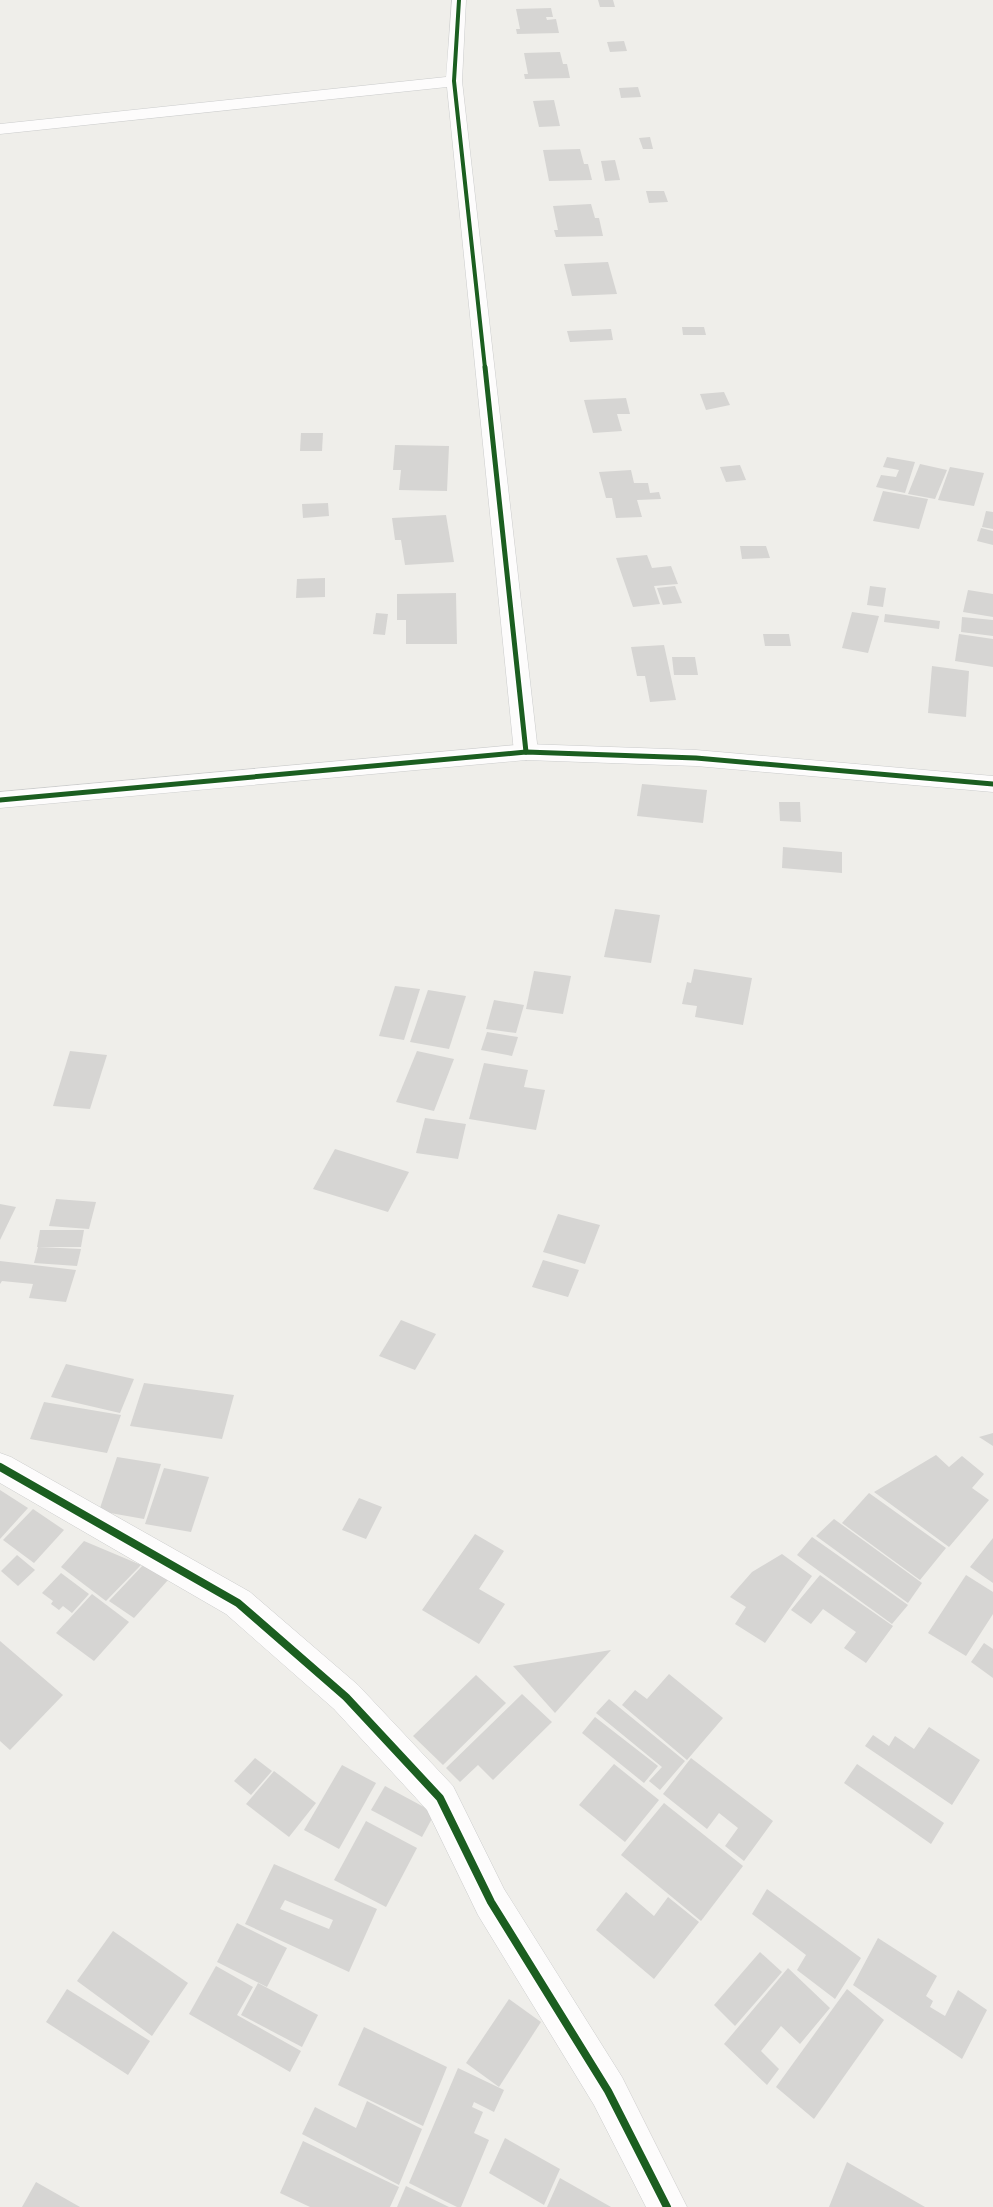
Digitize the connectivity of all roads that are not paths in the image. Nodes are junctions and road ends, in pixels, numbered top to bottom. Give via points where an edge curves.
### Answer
1 (459, 0) edge
2 (454, 81) junction
3 (0, 129) edge
4 (526, 752) junction
5 (993, 784) edge
6 (0, 800) edge
7 (0, 1467) edge
8 (667, 2207) edge

1 - 2 street
2 - 3 street
2 - 4 street
4 - 5 street via 696,758
4 - 6 street
7 - 8 street via 238,1603 346,1697 440,1798 491,1902 608,2091

